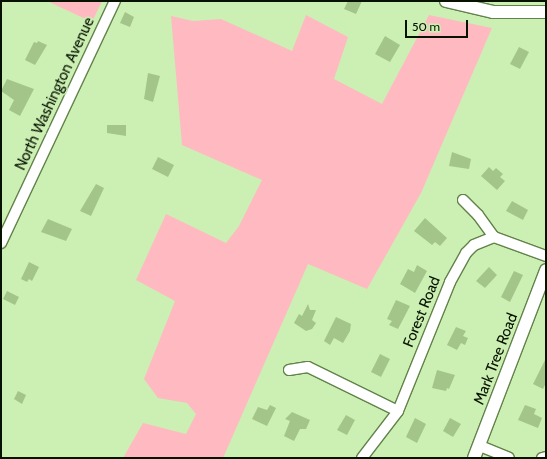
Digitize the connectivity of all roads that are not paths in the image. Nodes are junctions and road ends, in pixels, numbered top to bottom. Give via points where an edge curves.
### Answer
1 (116, 1) edge
2 (446, 1) edge
3 (546, 12) edge
4 (463, 200) dead end
5 (494, 237) junction
6 (1, 243) edge
7 (546, 256) edge
8 (546, 270) edge
9 (289, 370) dead end
10 (398, 411) junction
11 (480, 446) junction
12 (546, 457) edge
13 (362, 458) edge
14 (474, 458) edge
15 (509, 458) edge
16 (542, 458) edge

1 - 6 street, North Washington Avenue
2 - 3 street via 493,12
4 - 5 street
5 - 7 street
5 - 10 street, Forest Road via 474,245 460,261
8 - 11 street, Mark Tree Road
9 - 10 street via 308,367
10 - 13 street, Forest Road
11 - 14 street, Mark Tree Road
11 - 15 street
12 - 16 street

